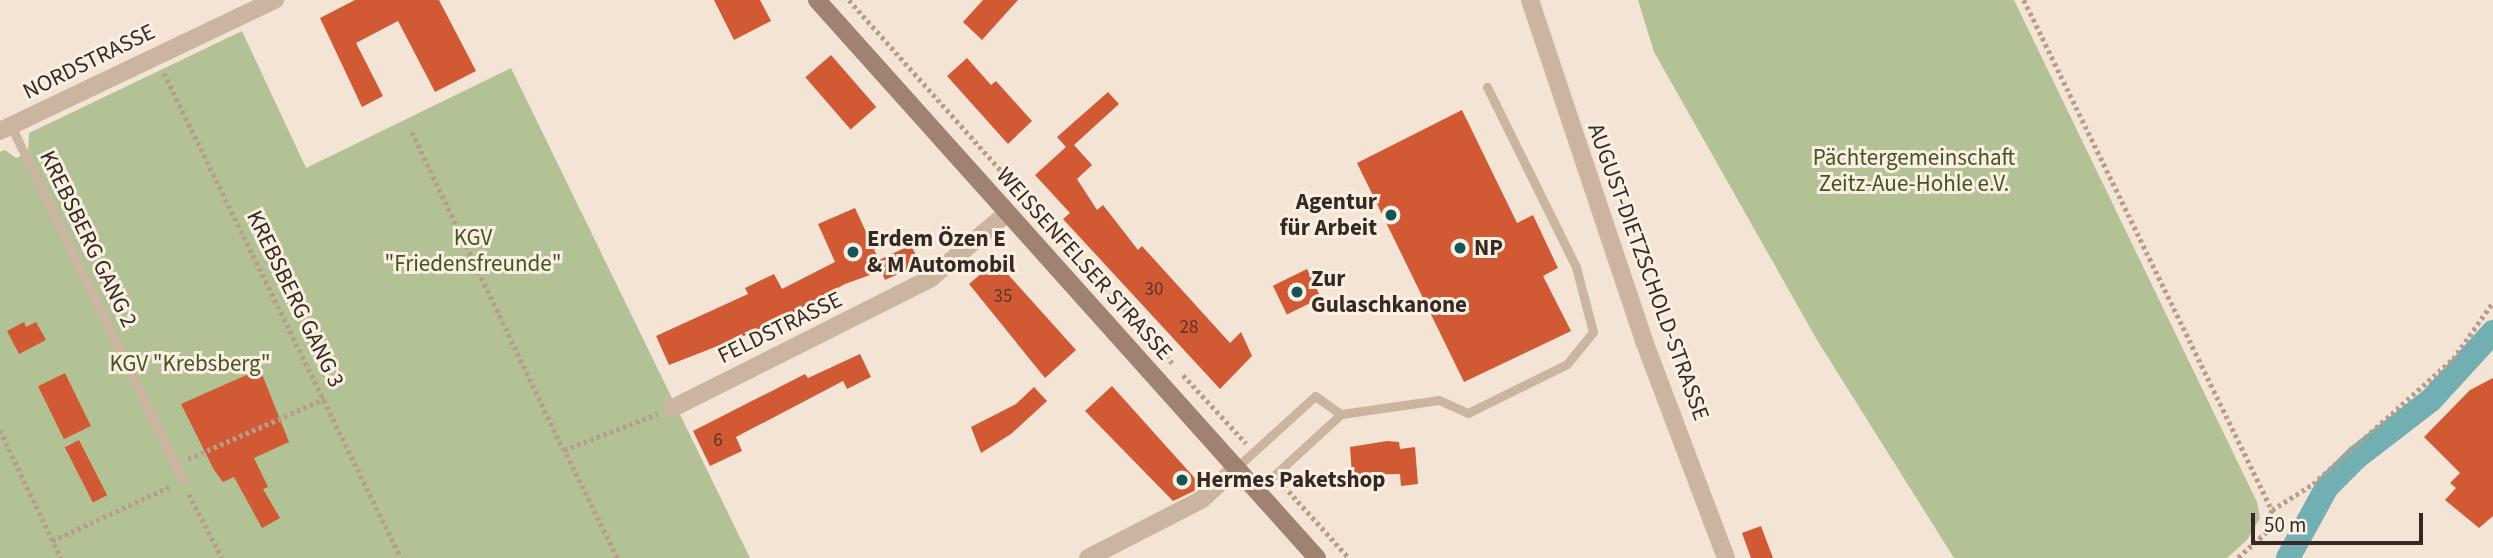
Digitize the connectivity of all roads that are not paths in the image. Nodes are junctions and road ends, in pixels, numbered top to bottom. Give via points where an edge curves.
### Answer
1 (275, 0) edge
2 (817, 0) edge
3 (1530, 0) edge
4 (1487, 87) dead end
5 (6, 129) edge
6 (1006, 214) junction
7 (673, 408) road end
8 (1341, 414) junction
9 (1236, 468) junction
10 (183, 481) road end
11 (1257, 491) junction
12 (1088, 558) edge
13 (1317, 558) edge
14 (1726, 558) edge

1 - 5 street, NORDSTRASSE
2 - 6 street, WEISSENFELSER STRASSE
3 - 14 street, AUGUST-DIETZSCHOLD-STRASSE via 1644,341
4 - 8 lane via 1576,267 1593,332 1567,364 1468,413 1438,400
5 - 10 lane, KREBSBERG GANG 2
6 - 7 street, FELDSTRASSE via 930,278
6 - 9 street, WEISSENFELSER STRASSE
8 - 9 lane via 1315,396
8 - 11 lane
9 - 11 street, WEISSENFELSER STRASSE
9 - 12 street via 1201,500
11 - 13 street, WEISSENFELSER STRASSE

